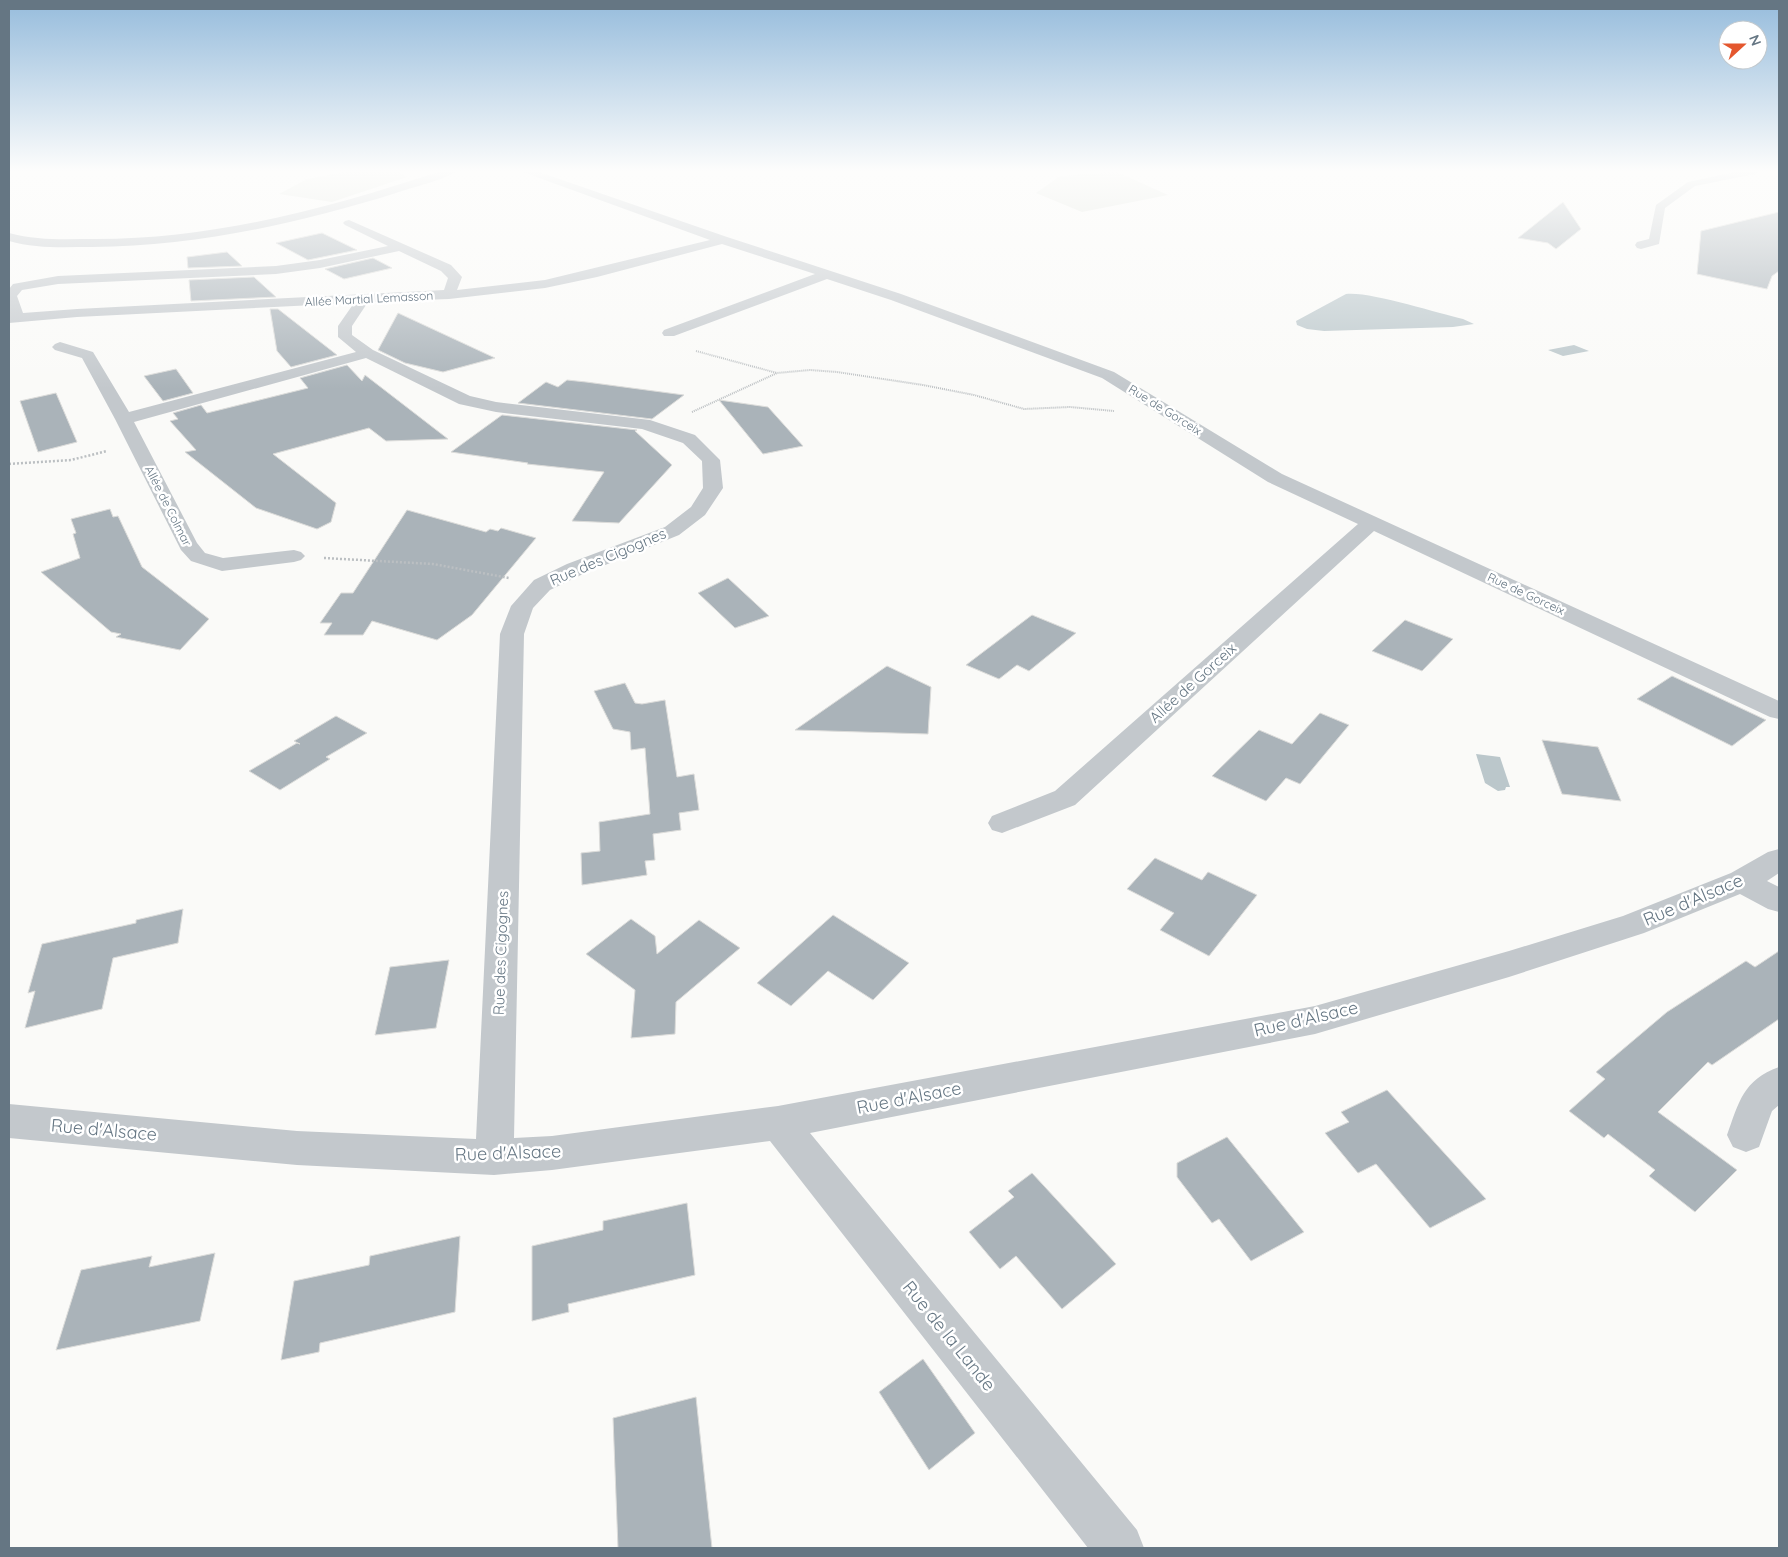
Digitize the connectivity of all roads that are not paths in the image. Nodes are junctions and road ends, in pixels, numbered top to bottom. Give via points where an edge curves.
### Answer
1 (93, 244) edge
2 (113, 244) edge
3 (392, 244) edge
4 (709, 244) edge
5 (734, 244) edge
6 (1646, 244) edge
7 (1641, 245) dead end
8 (399, 247) junction
9 (828, 274) junction
10 (13, 286) edge
11 (449, 295) junction
12 (362, 300) junction
13 (13, 319) edge
14 (669, 333) road end
15 (60, 348) dead end
16 (368, 353) junction
17 (124, 419) junction
18 (1372, 522) junction
19 (294, 556) road end
20 (1779, 711) edge
21 (1002, 823) dead end
22 (1779, 860) edge
23 (1742, 881) junction
24 (1779, 901) edge
25 (1779, 1083) edge
26 (9, 1121) edge
27 (778, 1123) junction
28 (1746, 1135) dead end
29 (494, 1157) junction
30 (1119, 1548) edge

1 - 2 street
3 - 8 street
4 - 11 street, Allée Martial Lemasson via 545,284
5 - 9 street, Rue de Gorceix
6 - 7 street
8 - 10 street via 276,270 58,280
8 - 11 street via 446,268 455,277
9 - 14 street
9 - 18 street, Rue de Gorceix via 1108,375 1275,478
10 - 13 street via 10,296
11 - 12 street, Allée Martial Lemasson
12 - 13 street, Allée Martial Lemasson via 77,313
12 - 16 street, Rue des Cigognes via 345,326 345,336
15 - 17 street, Allée de Colmar via 88,355
16 - 17 street
16 - 29 street, Rue des Cigognes via 465,400 644,424 689,439 711,460 713,488 698,512 672,530 542,585 522,606 512,634
17 - 19 street, Allée de Colmar via 188,546 198,558 222,565
18 - 20 street, Rue de Gorceix
18 - 21 street, Allée de Gorceix via 1065,798
22 - 23 street, Rue d'Alsace
23 - 24 street
23 - 27 street, Rue d'Alsace via 1633,925 1315,1020
25 - 28 street via 1757,1102
26 - 29 street, Rue d'Alsace via 297,1148
27 - 29 street, Rue d'Alsace via 552,1153
27 - 30 street, Rue de la Lande

